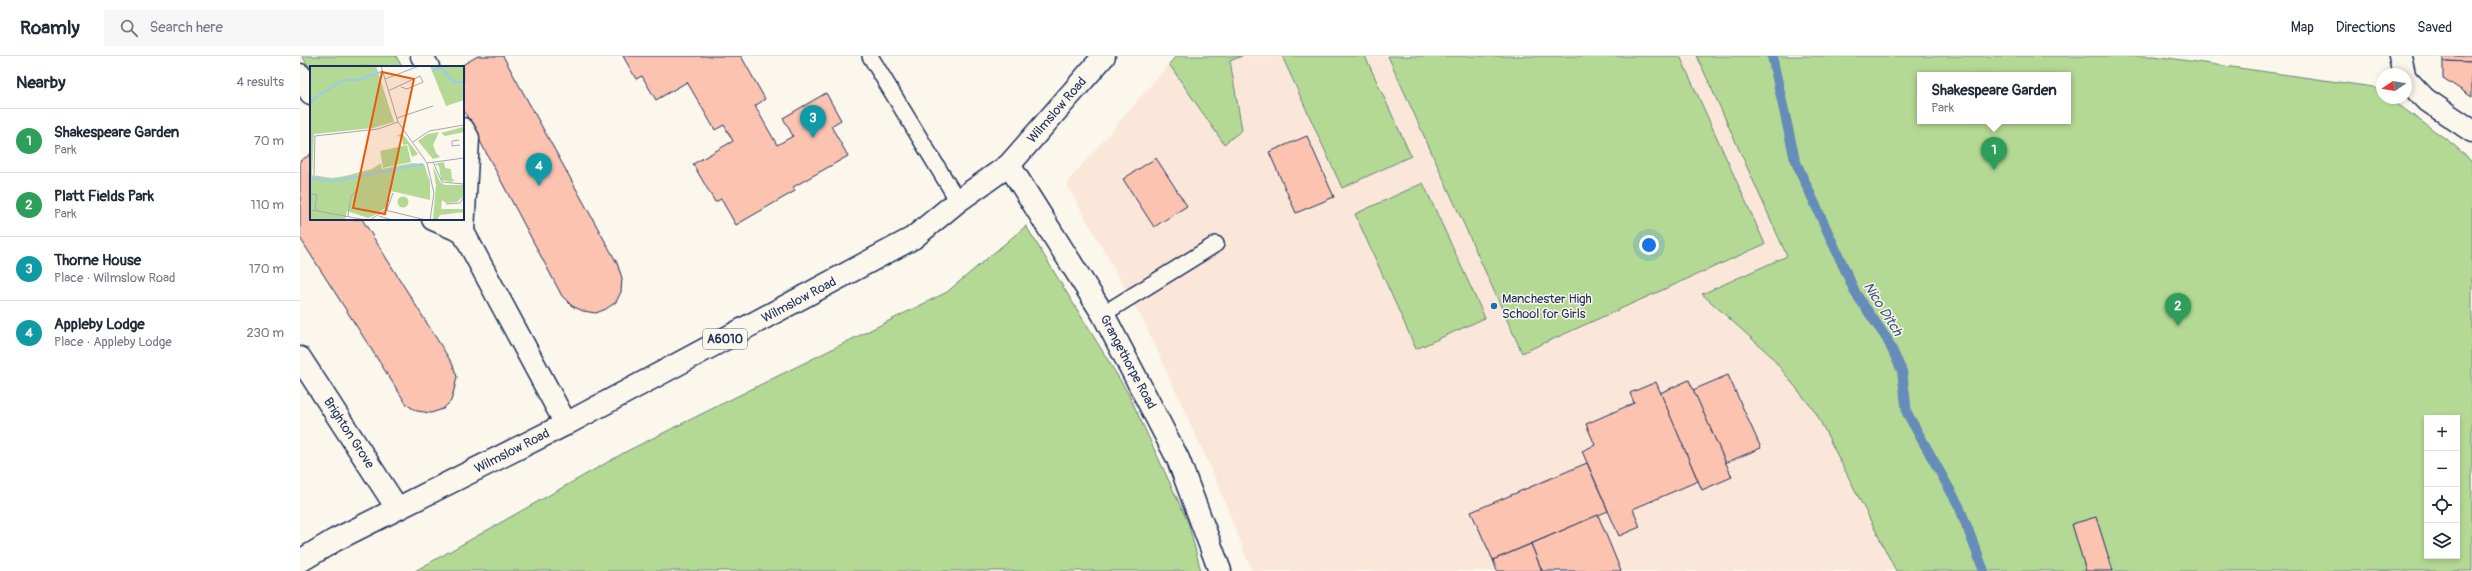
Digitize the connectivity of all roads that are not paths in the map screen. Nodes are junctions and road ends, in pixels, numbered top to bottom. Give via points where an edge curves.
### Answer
1 (422, 56) edge
2 (870, 56) edge
3 (1104, 56) edge
4 (2400, 56) edge
5 (427, 66) edge
6 (2403, 68) edge
7 (300, 75) edge
8 (2412, 85) edge
9 (310, 91) edge
10 (464, 131) edge
11 (2472, 131) edge
12 (1009, 165) junction
13 (958, 201) junction
14 (464, 213) edge
15 (435, 220) edge
16 (464, 220) edge
17 (463, 232) junction
18 (1216, 244) dead end
19 (1103, 314) junction
20 (300, 358) edge
21 (566, 424) junction
22 (397, 508) junction
23 (300, 561) edge
24 (1220, 571) edge

1 - 5 main road
2 - 13 lane
3 - 12 main road, Wilmslow Road / A6010
4 - 6 main road
7 - 9 main road
8 - 11 main road via 2425,99
10 - 14 main road via 468,138
12 - 13 main road, Wilmslow Road / A6010
12 - 19 main road, Grangethorpe Road
13 - 21 main road, Wilmslow Road / A6010 via 913,238
15 - 17 main road
16 - 17 main road
17 - 21 main road
18 - 19 lane
19 - 24 main road, Grangethorpe Road via 1178,459
20 - 22 main road, Brighton Grove
21 - 22 main road, Wilmslow Road / A6010
22 - 23 main road, Wilmslow Road / A6010

